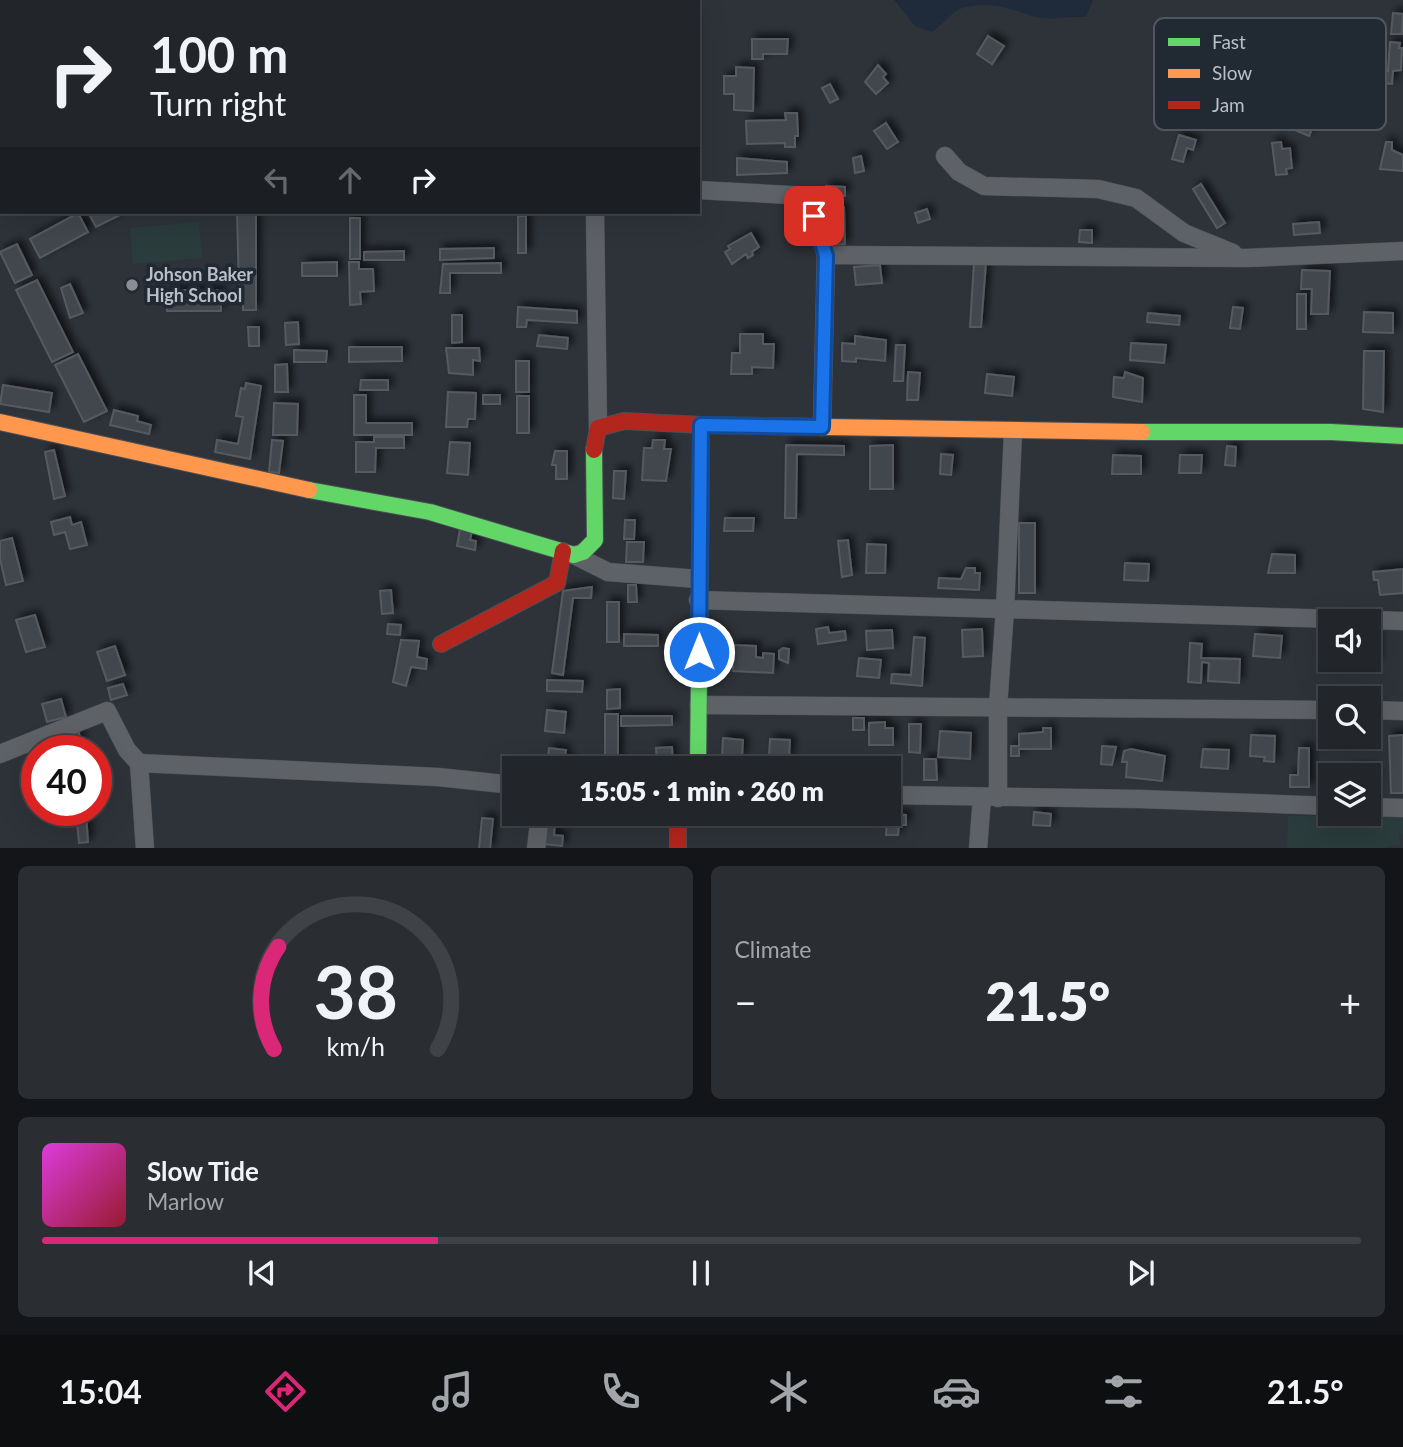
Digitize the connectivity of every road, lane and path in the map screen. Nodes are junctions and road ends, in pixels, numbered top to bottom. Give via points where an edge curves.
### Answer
1 (945, 156) dead end
2 (700, 190) edge
3 (596, 214) edge
4 (1403, 251) edge
5 (826, 256) junction
6 (1247, 258) junction
7 (0, 422) edge
8 (701, 425) junction
9 (822, 427) junction
10 (598, 428) junction
11 (1013, 432) junction
12 (1403, 436) edge
13 (568, 553) junction
14 (698, 579) junction
15 (698, 600) junction
16 (1005, 610) junction
17 (1403, 621) edge
18 (441, 644) dead end
19 (699, 705) junction
20 (998, 707) junction
21 (1318, 710) edge
22 (1381, 710) edge
23 (1403, 711) edge
24 (0, 754) edge
25 (698, 756) edge
26 (139, 763) junction
27 (502, 784) edge
28 (901, 795) edge
29 (990, 797) junction
30 (1318, 806) edge
31 (1381, 807) edge
32 (1403, 808) edge
33 (539, 826) edge
34 (678, 826) edge
35 (145, 848) edge
36 (536, 848) edge
37 (678, 848) edge
38 (978, 848) edge

1 - 6 street via 959,172 984,186 1098,189 1136,198 1202,243
2 - 5 street via 808,196
3 - 10 street
4 - 6 street
5 - 6 street
5 - 9 street
7 - 13 street via 260,481 430,512
8 - 9 street
8 - 10 street via 624,421
8 - 14 street
9 - 11 street
10 - 13 street via 594,442 595,540 583,552
11 - 12 street
11 - 16 street
13 - 14 street via 608,572
13 - 18 street via 557,583
14 - 15 street
15 - 16 street
15 - 19 street
16 - 17 street
16 - 20 street
19 - 20 street
19 - 25 street
20 - 21 street
20 - 29 street
22 - 23 street
24 - 26 street via 107,711
26 - 27 street
26 - 35 street
28 - 29 street
29 - 30 street
29 - 38 street
31 - 32 street
33 - 36 street
34 - 37 street

